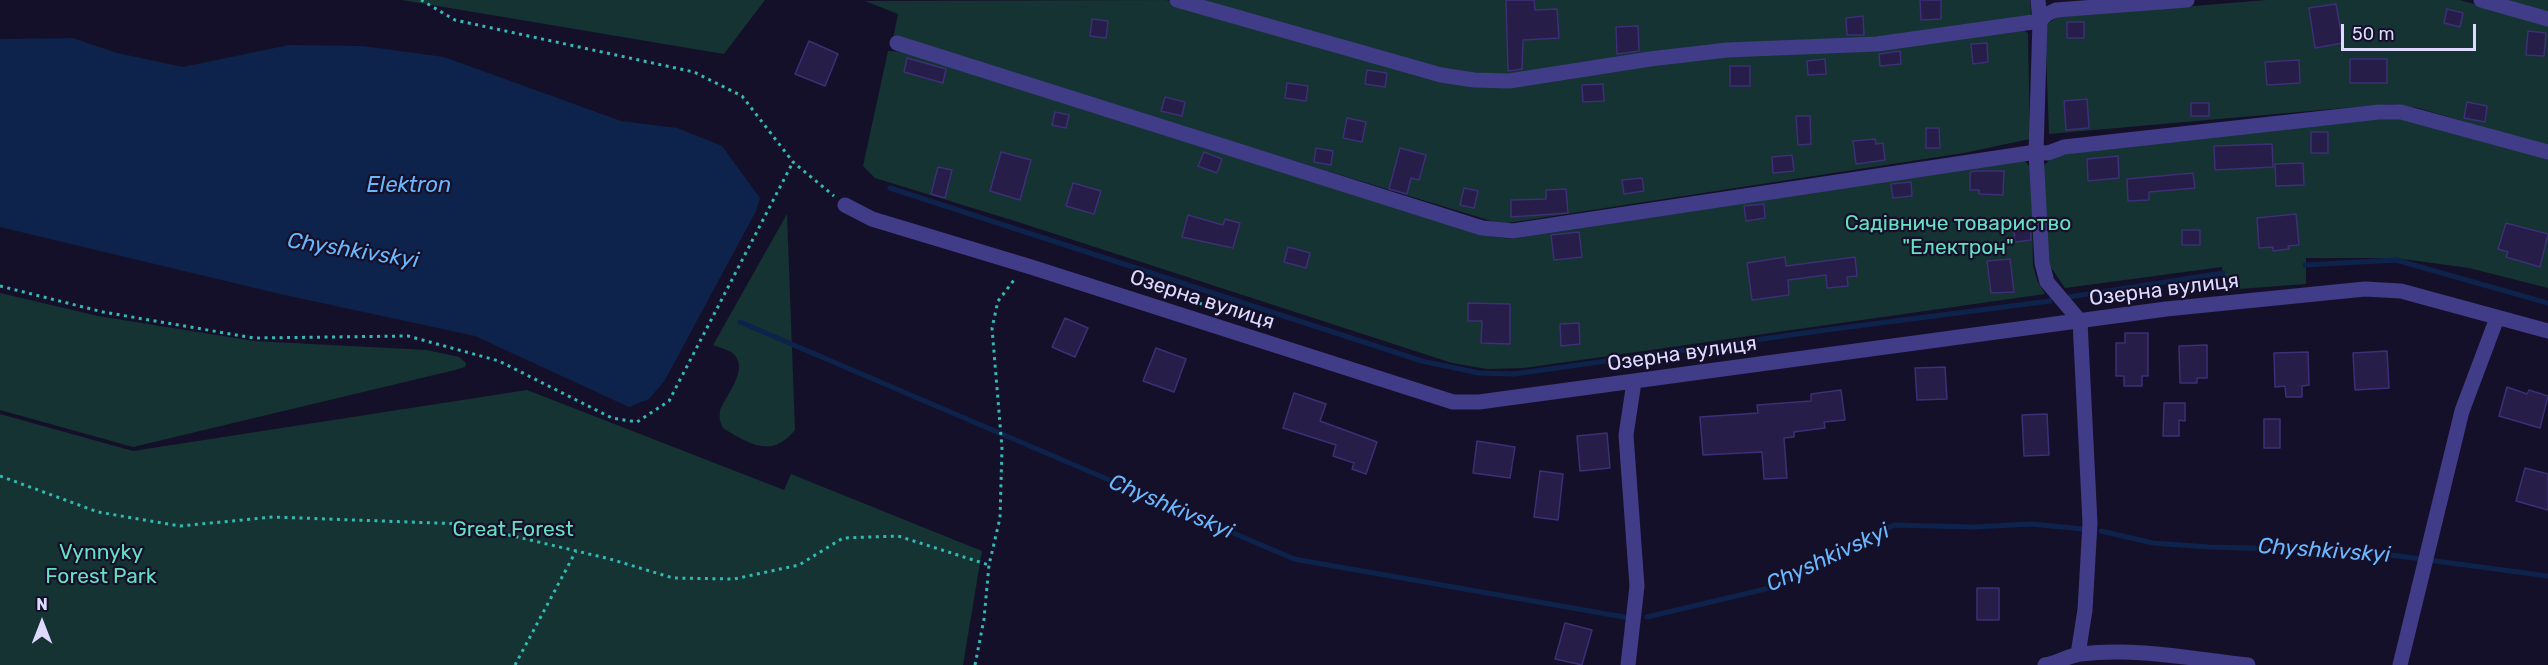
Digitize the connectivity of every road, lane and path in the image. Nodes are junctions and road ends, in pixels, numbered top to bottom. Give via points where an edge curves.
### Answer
1 (421, 0) edge
2 (1177, 0) edge
3 (2038, 0) edge
4 (2187, 0) edge
5 (2481, 0) edge
6 (2548, 19) edge
7 (2040, 21) junction
8 (897, 43) dead end
9 (2036, 152) junction
10 (2548, 152) edge
11 (793, 162) junction
12 (845, 205) joint
13 (1030, 267) junction
14 (0, 286) edge
15 (1203, 298) dead end
16 (1201, 303) dead end
17 (2497, 318) junction
18 (2080, 321) junction
19 (2548, 331) edge
20 (1635, 382) junction
21 (0, 476) edge
22 (576, 551) junction
23 (989, 565) junction
24 (2078, 654) junction
25 (515, 665) edge
26 (975, 665) edge
27 (1628, 665) edge
28 (2044, 665) edge
29 (2248, 665) edge
30 (2400, 665) edge

1 - 11 path via 455,20 694,72 742,96
2 - 7 street via 1441,75 1509,81 1727,50 1877,44
3 - 7 street
4 - 7 street via 2056,10
5 - 6 street
7 - 9 street
8 - 9 street via 1482,228 1513,231
9 - 10 street via 2379,112 2401,112
9 - 18 street via 2042,263 2047,282
11 - 12 path
11 - 14 path via 669,401 637,422 612,418 499,361 408,336 254,338 103,312
12 - 13 street, Озерна вулиця via 872,219
13 - 20 street, Озерна вулиця via 1453,402
13 - 23 path via 998,300 992,328 1002,448 1000,518
15 - 16 path
17 - 18 street, Озерна вулиця via 2401,291 2365,290
17 - 19 street, Озерна вулиця
17 - 30 street via 2462,411
18 - 20 street, Озерна вулиця
18 - 24 street via 2090,523
20 - 27 street via 1626,435 1637,586
21 - 22 path via 98,512 180,526 273,518 463,524
22 - 23 path via 673,578 734,579 799,565 843,537 898,536
22 - 25 path
23 - 26 path
24 - 28 street
24 - 29 street via 2134,652

